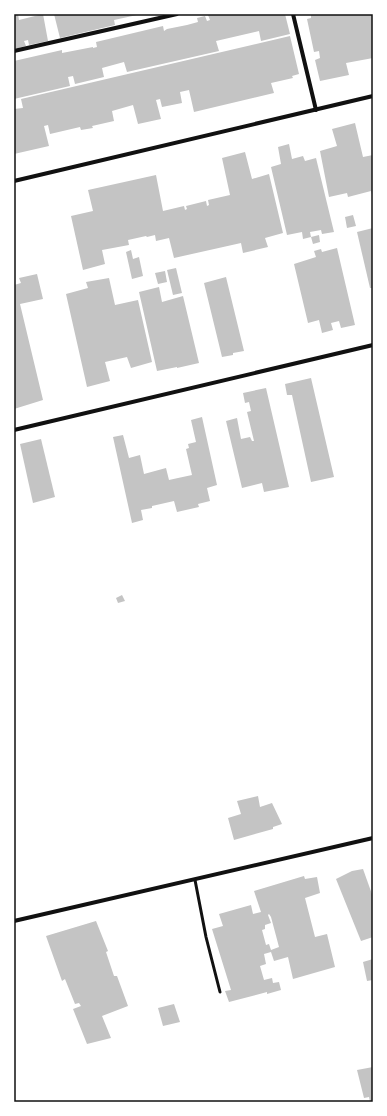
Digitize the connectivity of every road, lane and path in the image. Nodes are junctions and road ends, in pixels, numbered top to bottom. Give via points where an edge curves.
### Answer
1 (177, 14) edge
2 (293, 14) edge
3 (14, 51) edge
4 (373, 96) edge
5 (316, 110) junction
6 (14, 181) edge
7 (373, 345) edge
8 (14, 430) edge
9 (373, 838) edge
10 (194, 880) junction
11 (14, 921) edge
12 (220, 992) dead end

1 - 3 street
2 - 5 street
4 - 5 street
5 - 6 street
7 - 8 street
9 - 10 street
10 - 11 street
10 - 12 lane

